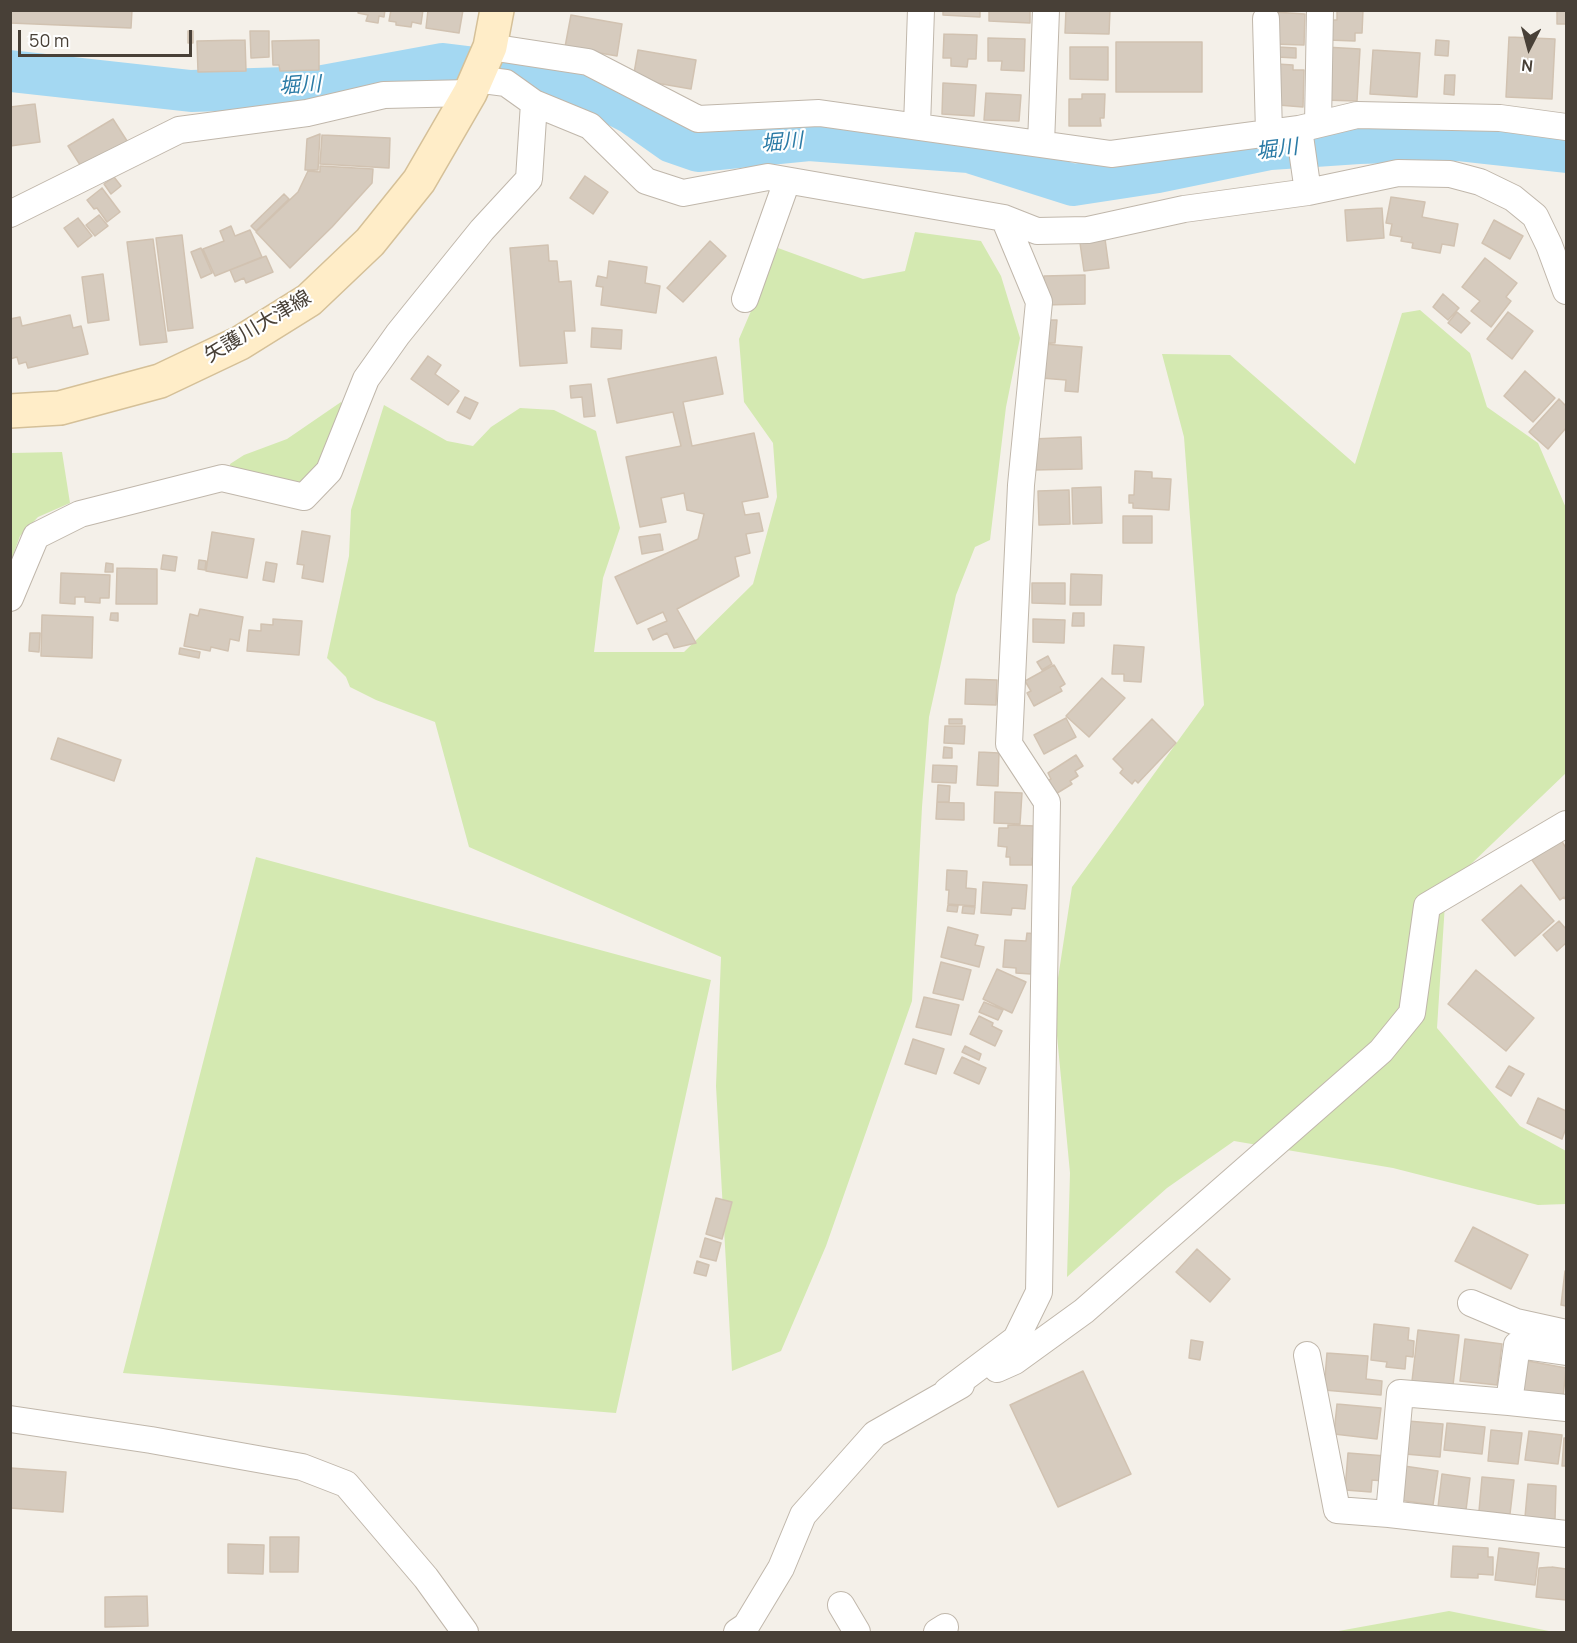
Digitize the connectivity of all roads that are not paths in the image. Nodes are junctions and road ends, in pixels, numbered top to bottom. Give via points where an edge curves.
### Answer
1 (497, 10) edge
2 (921, 10) edge
3 (1046, 10) edge
4 (1320, 10) edge
5 (1266, 20) dead end
6 (490, 47) junction
7 (472, 86) junction
8 (534, 103) junction
9 (917, 126) junction
10 (1308, 127) junction
11 (1566, 127) edge
12 (1269, 133) junction
13 (1041, 144) junction
14 (787, 181) junction
15 (1308, 192) junction
16 (10, 214) edge
17 (1004, 218) junction
18 (1566, 291) edge
19 (745, 298) dead end
20 (10, 411) edge
21 (10, 598) edge
22 (1566, 824) edge
23 (1471, 1303) dead end
24 (1566, 1333) edge
25 (1566, 1352) edge
26 (1307, 1355) dead end
27 (947, 1391) junction
28 (1509, 1402) junction
29 (1566, 1408) edge
30 (10, 1419) edge
31 (1389, 1514) junction
32 (1566, 1534) edge
33 (841, 1605) dead end
34 (465, 1632) edge
35 (737, 1632) edge
36 (857, 1632) edge

1 - 6 main road, 矢護川大津線
2 - 9 street
3 - 13 street
4 - 10 street
5 - 12 street
6 - 7 main road, 矢護川大津線
6 - 9 street via 588,62 698,119 819,112
7 - 8 street via 506,84
7 - 16 street via 384,95 307,113 179,130
7 - 20 main road, 矢護川大津線 via 419,181 370,243 309,300 240,343 160,381 60,408
8 - 14 street via 590,126 646,181 683,193 768,177
8 - 21 street via 529,179 482,230 366,379 329,471 303,497 222,478 80,514 36,536
9 - 13 street
10 - 11 street via 1357,115 1500,118
10 - 12 street
10 - 15 street
12 - 13 street via 1111,154
14 - 17 street
14 - 19 street
15 - 17 street via 1184,209 1088,230 1037,231
15 - 18 street via 1398,173 1440,173 1480,182 1513,198 1535,216
17 - 27 street via 1039,302 1021,485 1009,744 1047,802 1039,1292 1016,1339
22 - 27 street via 1427,906 1412,1013 1381,1051 1084,1311 1015,1361
23 - 24 street via 1515,1322
25 - 28 street via 1517,1345
26 - 31 street via 1336,1510
27 - 35 street via 875,1434 803,1515 781,1568 746,1626
28 - 29 street
28 - 31 street via 1400,1393
30 - 34 street via 302,1467 346,1484 426,1578
31 - 32 street
33 - 36 street

